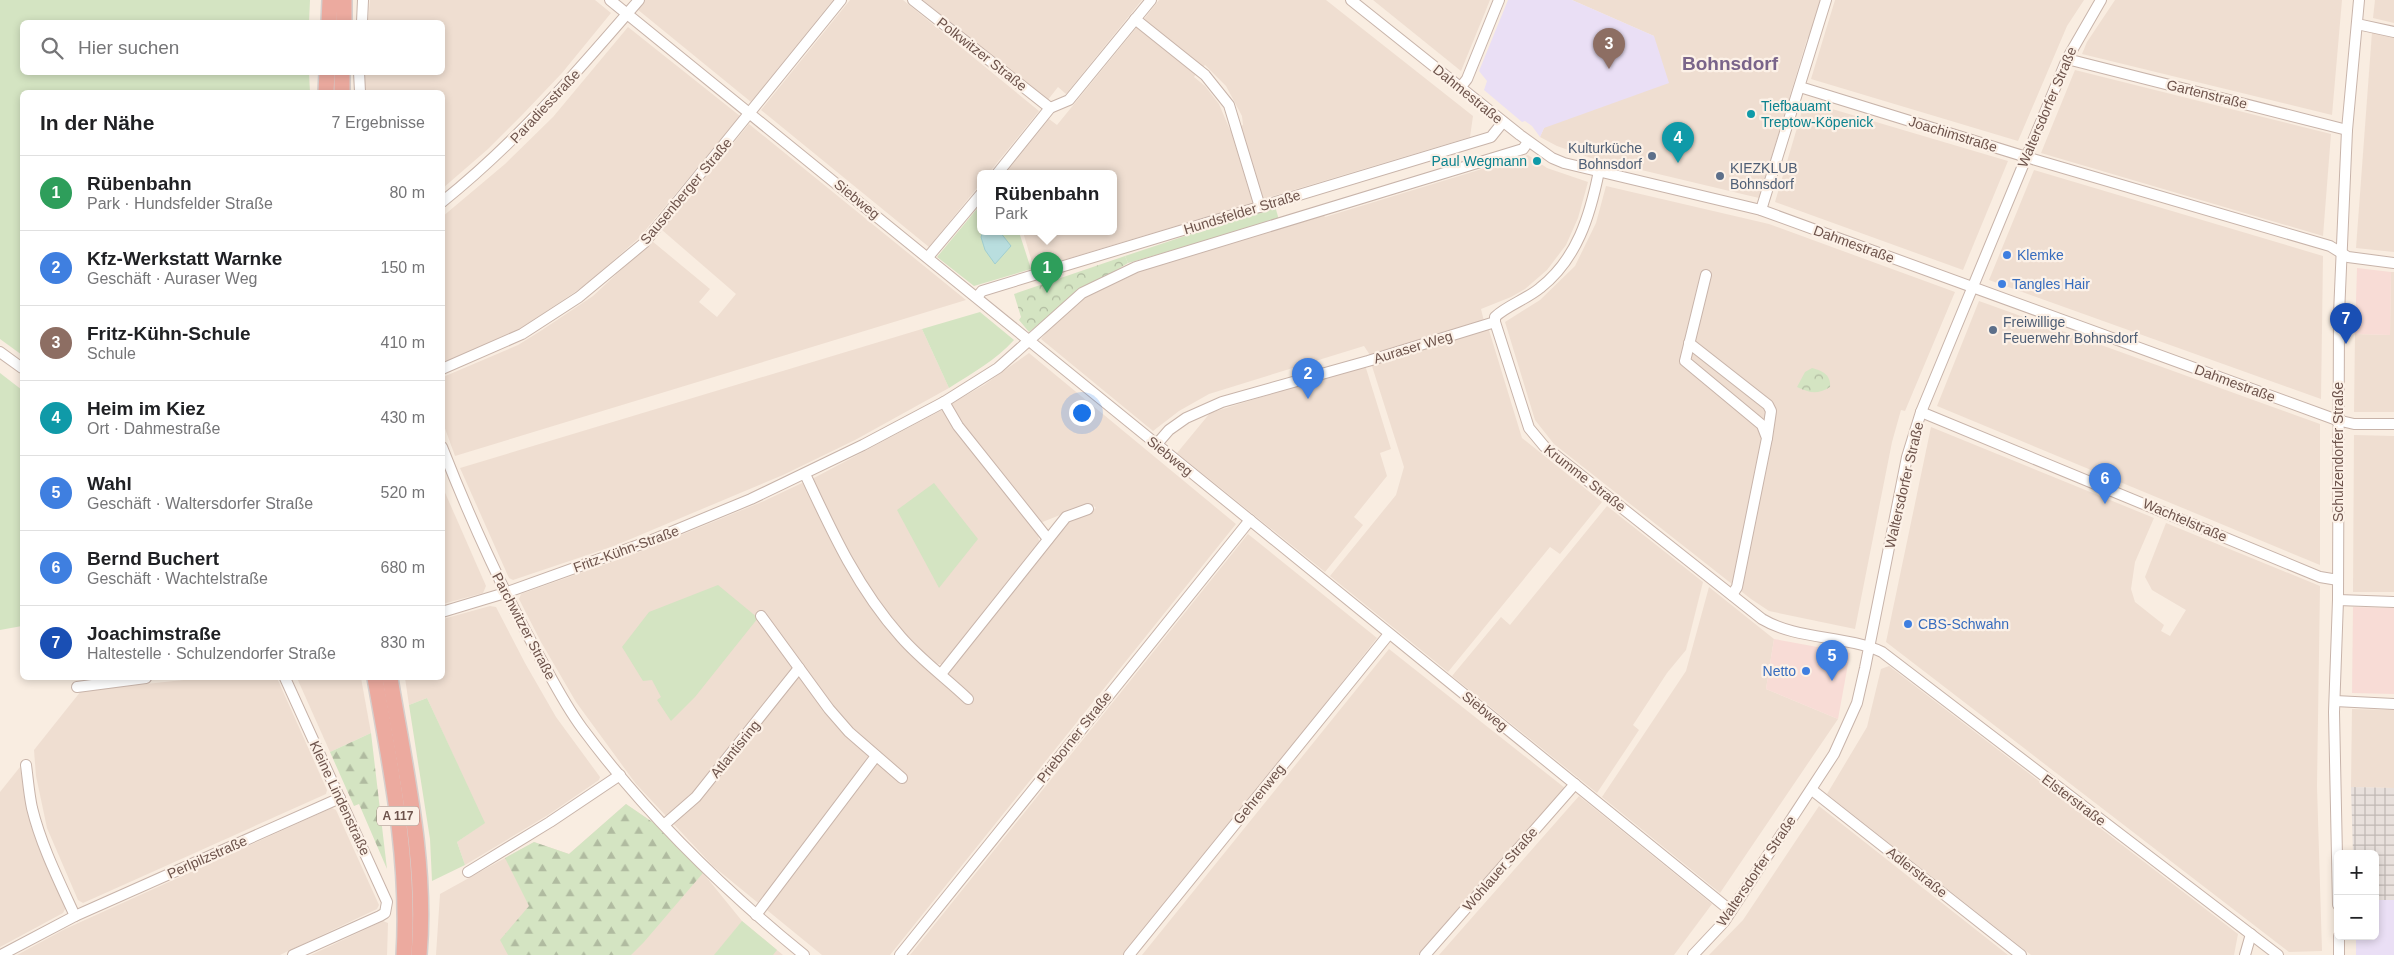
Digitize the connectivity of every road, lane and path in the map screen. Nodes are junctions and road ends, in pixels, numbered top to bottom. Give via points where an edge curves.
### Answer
1 (330, 0) edge
2 (344, 0) edge
3 (363, 0) edge
4 (610, 0) edge
5 (639, 0) edge
6 (841, 0) edge
7 (913, 0) edge
8 (1151, 0) edge
9 (1351, 0) edge
10 (1499, 0) edge
11 (1826, 0) edge
12 (2101, 0) edge
13 (2359, 0) edge
14 (627, 14) junction
15 (1135, 19) junction
16 (329, 20) edge
17 (344, 20) edge
18 (362, 20) edge
19 (2357, 24) junction
20 (2394, 32) edge
21 (2067, 58) junction
22 (327, 75) edge
23 (342, 75) edge
24 (359, 75) edge
25 (1800, 87) junction
26 (1460, 88) junction
27 (326, 90) edge
28 (342, 90) edge
29 (360, 90) edge
30 (1050, 108) junction
31 (750, 113) junction
32 (1503, 122) junction
33 (2347, 130) junction
34 (1528, 142) junction
35 (2026, 156) junction
36 (1000, 170) edge
37 (1599, 171) junction
38 (445, 199) edge
39 (977, 199) edge
40 (1260, 207) junction
41 (1761, 210) junction
42 (2341, 253) junction
43 (928, 257) junction
44 (2394, 263) edge
45 (1706, 275) dead end
46 (1972, 287) junction
47 (976, 297) junction
48 (1495, 322) junction
49 (1029, 340) junction
50 (1689, 343) junction
51 (0, 352) edge
52 (20, 367) edge
53 (445, 368) edge
54 (944, 402) junction
55 (1921, 412) junction
56 (2337, 420) junction
57 (2394, 424) edge
58 (1767, 438) junction
59 (1156, 445) junction
60 (446, 466) edge
61 (805, 474) junction
62 (1088, 509) dead end
63 (1250, 520) junction
64 (1048, 539) junction
65 (2338, 580) junction
66 (505, 593) junction
67 (1732, 595) junction
68 (2338, 600) junction
69 (2394, 602) edge
70 (445, 611) edge
71 (761, 616) dead end
72 (1389, 634) junction
73 (1869, 647) junction
74 (799, 668) junction
75 (941, 674) junction
76 (131, 680) edge
77 (286, 680) edge
78 (375, 680) edge
79 (390, 680) edge
80 (77, 687) dead end
81 (968, 699) dead end
82 (2335, 701) junction
83 (2394, 704) edge
84 (876, 756) junction
85 (26, 766) dead end
86 (620, 775) junction
87 (902, 778) dead end
88 (1574, 784) junction
89 (1812, 790) junction
90 (340, 798) junction
91 (665, 824) junction
92 (468, 872) dead end
93 (2338, 895) edge
94 (1731, 911) junction
95 (756, 915) junction
96 (75, 916) junction
97 (2251, 934) junction
98 (2339, 940) edge
99 (0, 955) edge
100 (293, 955) edge
101 (404, 955) edge
102 (419, 955) edge
103 (804, 955) edge
104 (900, 955) edge
105 (1129, 955) edge
106 (1425, 955) edge
107 (1693, 955) edge
108 (2022, 955) edge
109 (2245, 955) edge
110 (2278, 955) edge
111 (2339, 955) edge

1 - 16 highway
2 - 17 highway
3 - 18 street
4 - 14 street, Siebweg
5 - 14 street, Paradiesstraße
6 - 31 street, Sausenberger Straße
7 - 30 street, Polkwitzer Straße
8 - 15 street
9 - 26 street, Dahmestraße
10 - 26 street via 1467,79
11 - 25 street
12 - 21 street, Waltersdorfer Straße
13 - 19 street, Schulzendorfer Straße
14 - 31 street, Siebweg
14 - 38 street, Paradiesstraße via 551,102 508,145
15 - 30 street via 1069,100
15 - 40 street via 1206,74 1229,105
19 - 20 street
19 - 33 street, Schulzendorfer Straße
21 - 33 street, Gartenstraße
21 - 35 street, Waltersdorfer Straße
22 - 27 highway
23 - 28 highway
24 - 29 street
25 - 35 street, Joachimstraße
25 - 41 street
26 - 32 street, Dahmestraße
30 - 36 street
31 - 43 street, Siebweg
31 - 53 street, Sausenberger Straße via 644,243 579,298 522,334
32 - 34 street, Dahmestraße
32 - 40 street, Hundsfelder Straße via 1491,137
33 - 42 street, Schulzendorfer Straße
34 - 37 street, Dahmestraße via 1552,158
34 - 49 street, Hundsfelder Straße via 1523,149 1136,267 1082,293
35 - 42 street, Joachimstraße via 2330,246
35 - 46 street, Waltersdorfer Straße
37 - 41 street, Dahmestraße
37 - 48 street, Auraser Weg via 1584,229 1568,259 1541,288 1500,313
39 - 43 street
40 - 47 street, Hundsfelder Straße via 991,288
41 - 46 street, Dahmestraße
42 - 44 street, Joachimstraße via 2348,258
42 - 56 street, Schulzendorfer Straße
43 - 47 street, Siebweg
45 - 50 street
46 - 55 street, Waltersdorfer Straße
46 - 56 street, Dahmestraße
47 - 49 street, Siebweg
48 - 59 street, Auraser Weg via 1222,402 1181,421
48 - 67 street, Krumme Straße via 1529,428 1537,439
49 - 54 street, Fritz-Kühn-Straße via 998,368
49 - 59 street, Siebweg
50 - 58 street via 1685,361 1690,368 1762,425
50 - 58 street via 1768,405 1772,412
51 - 52 street
54 - 61 street, Fritz-Kühn-Straße
54 - 64 street via 958,426
55 - 65 street, Wachtelstraße via 2320,577
55 - 73 street, Waltersdorfer Straße via 1907,457
56 - 57 street, Dahmestraße via 2354,424
56 - 65 street, Schulzendorfer Straße
58 - 67 street via 1737,587
59 - 63 street, Siebweg
60 - 66 street, Parchwitzer Straße
61 - 66 street, Fritz-Kühn-Straße via 647,542
61 - 75 street via 854,574 901,637
62 - 64 street via 1066,517
63 - 72 street, Siebweg
63 - 104 street, Prieborner Straße
64 - 75 street
65 - 68 street, Schulzendorfer Straße
66 - 70 street, Fritz-Kühn-Straße
66 - 86 street, Parchwitzer Straße via 577,720
67 - 73 street, Krumme Straße via 1770,624
68 - 69 street
68 - 82 street, Schulzendorfer Straße
71 - 74 street
72 - 88 street, Siebweg
72 - 105 street, Gehrenweg
73 - 89 street, Waltersdorfer Straße via 1857,703 1834,754
73 - 97 street, Elsterstraße via 1882,652
74 - 84 street via 849,732
74 - 91 street, Atlantisring via 696,797
75 - 81 street
76 - 80 street
77 - 90 street, Kleine Lindenstraße
78 - 101 highway, A 117 via 396,798 404,870
79 - 102 highway, A 117 via 413,815 420,888
82 - 83 street
82 - 93 street, Schulzendorfer Straße
84 - 87 street
84 - 95 street
85 - 96 street via 38,828
86 - 91 street, Parchwitzer Straße
86 - 92 street
88 - 94 street, Siebweg
88 - 106 street, Wohlauer Straße
89 - 94 street, Waltersdorfer Straße
89 - 108 street, Adlerstraße
90 - 96 street, Perlpilzstraße
90 - 100 street, Kleine Lindenstraße via 384,894 386,908 380,916
91 - 95 street, Parchwitzer Straße via 723,886
94 - 107 street, Waltersdorfer Straße
95 - 103 street, Parchwitzer Straße
96 - 99 street, Perlpilzstraße
97 - 109 street
97 - 110 street, Elsterstraße
98 - 111 street

